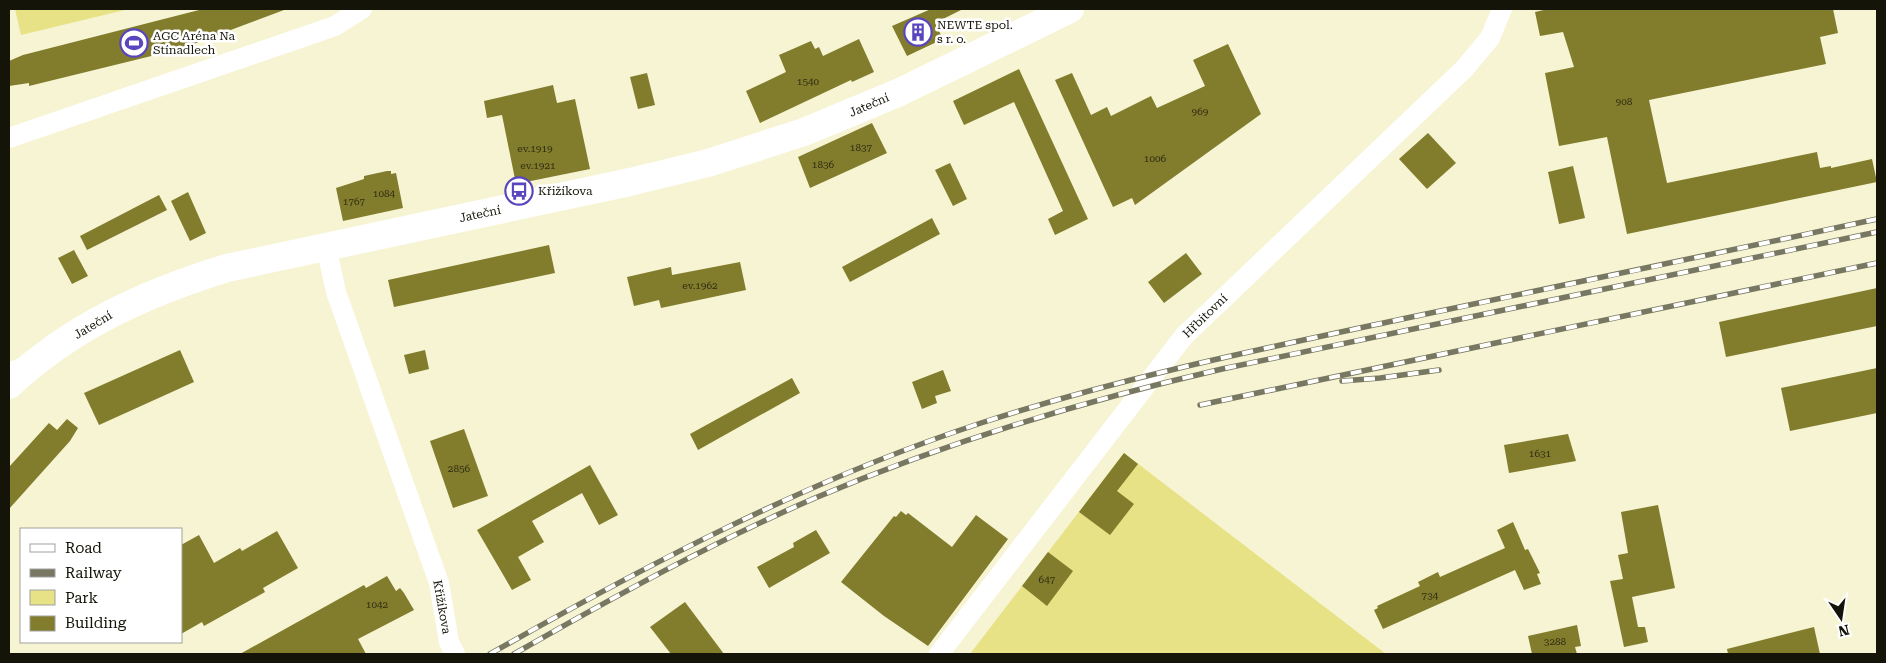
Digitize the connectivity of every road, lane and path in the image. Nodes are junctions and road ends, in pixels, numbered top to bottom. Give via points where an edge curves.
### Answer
1 (362, 9) edge
2 (1070, 9) edge
3 (1502, 9) edge
4 (9, 138) edge
5 (326, 246) junction
6 (13, 378) edge
7 (455, 654) edge
8 (939, 654) edge

1 - 4 street via 335,26
2 - 5 main road, Jateční via 900,92 804,132 708,163
3 - 8 street, Hřbitovní via 1490,38 1464,69 1184,336
5 - 6 main road, Jateční via 227,268 134,301 90,325
5 - 7 street, Křižíkova via 336,292 439,583 448,642

